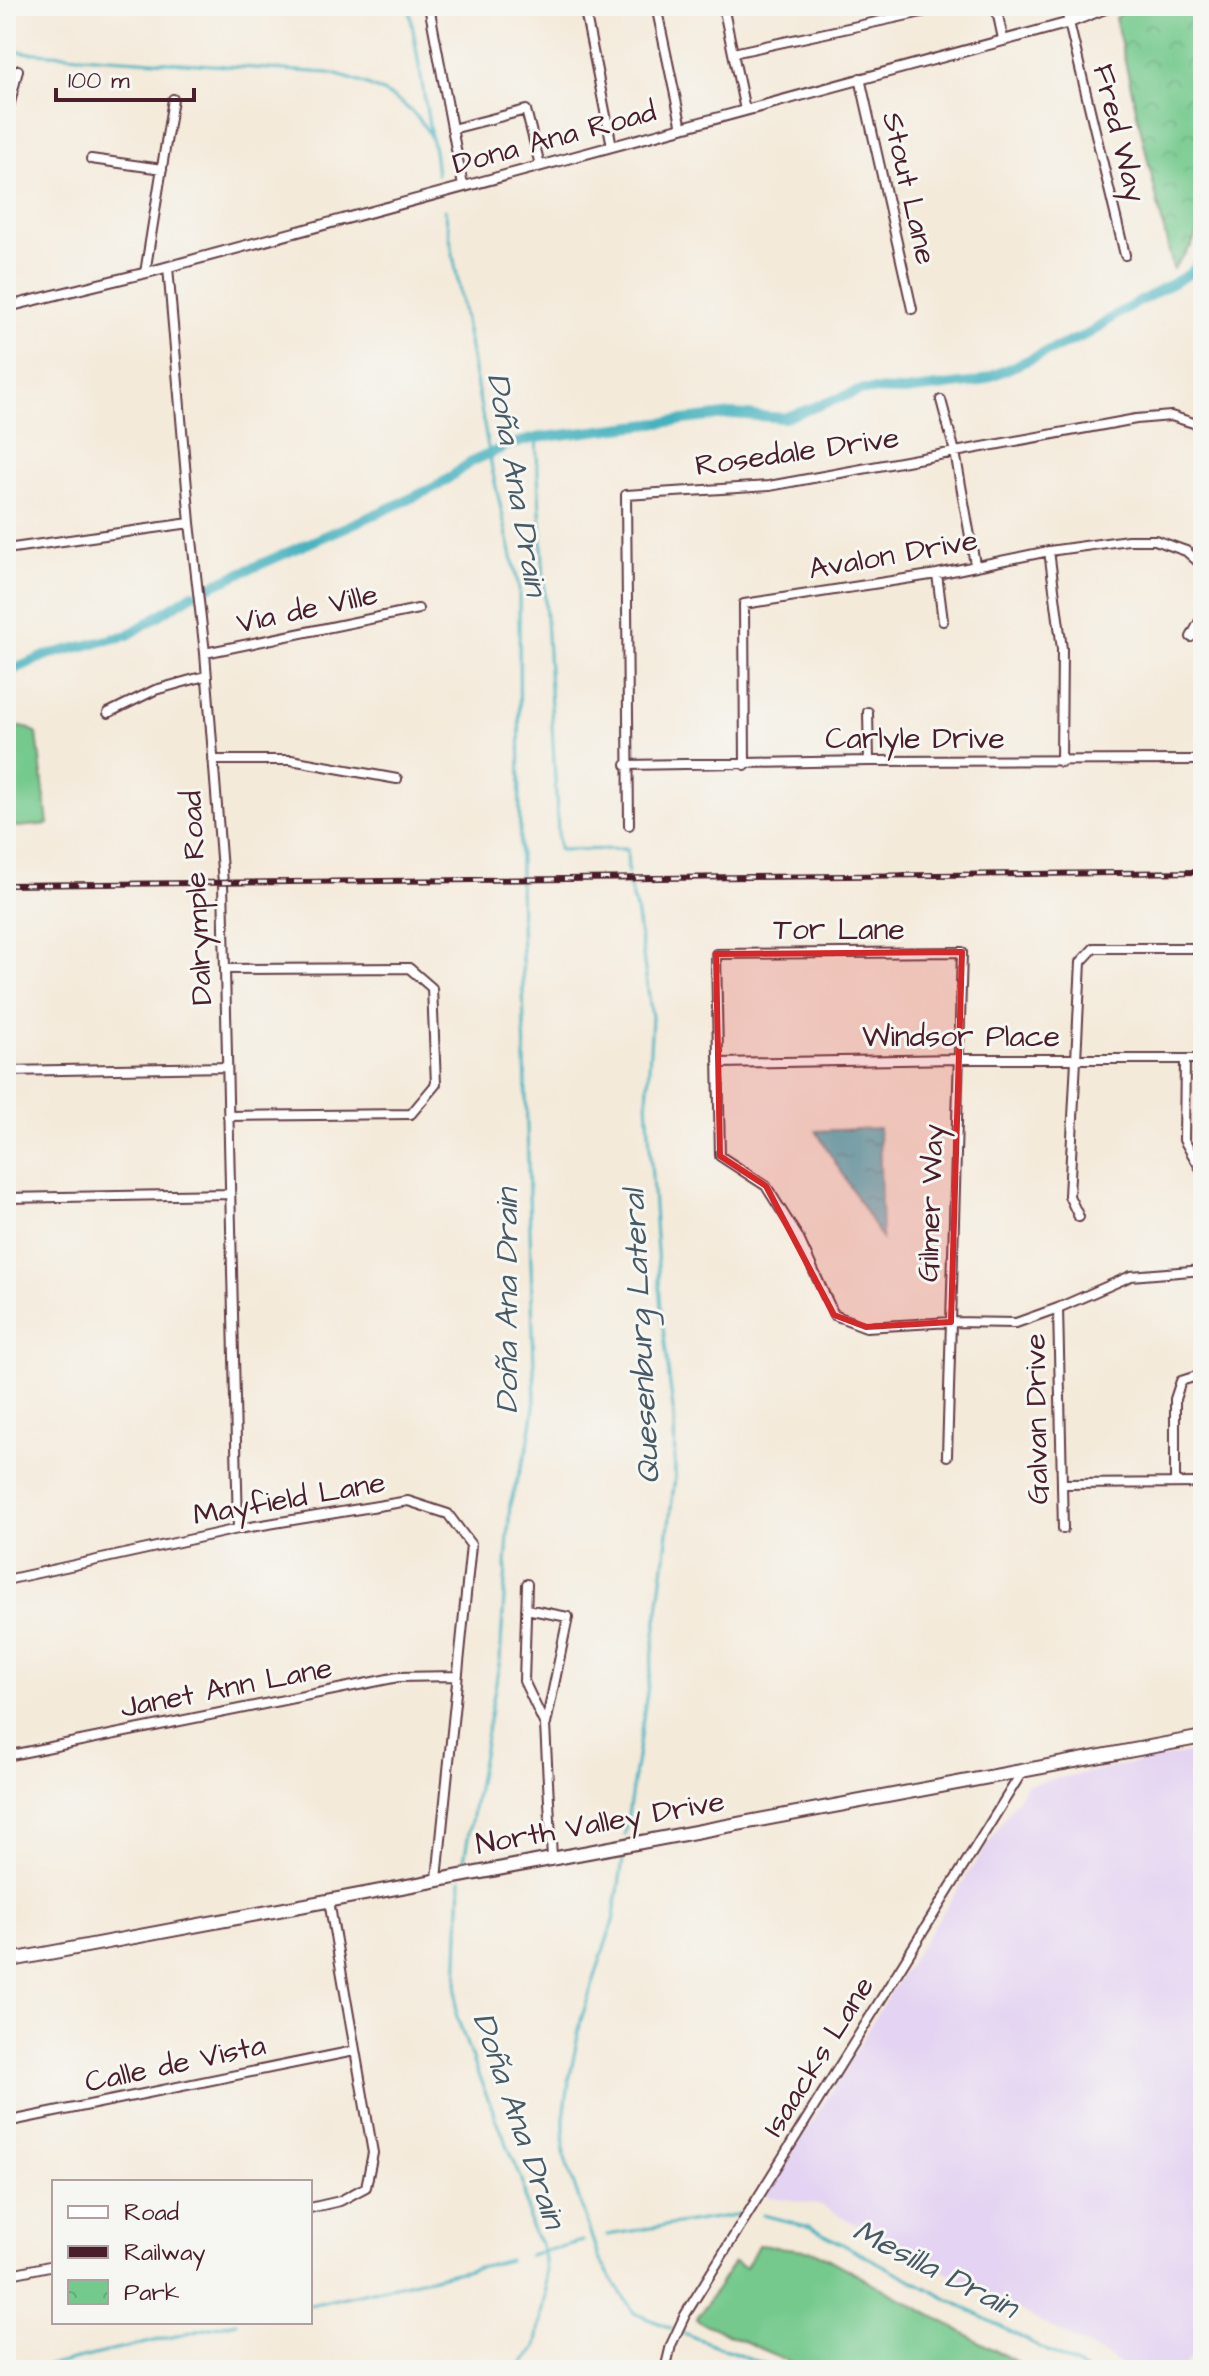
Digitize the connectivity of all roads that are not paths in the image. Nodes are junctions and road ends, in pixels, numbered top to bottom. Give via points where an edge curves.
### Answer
1 (429, 6) edge
2 (584, 6) edge
3 (656, 6) edge
4 (723, 6) edge
5 (950, 6) edge
6 (996, 6) edge
7 (1065, 6) edge
8 (1112, 6) edge
9 (1068, 23) junction
10 (1003, 39) junction
11 (733, 53) junction
12 (18, 70) dead end
13 (860, 78) junction
14 (173, 99) dead end
15 (745, 110) junction
16 (6, 119) edge
17 (682, 128) junction
18 (452, 129) junction
19 (612, 146) junction
20 (91, 159) dead end
21 (540, 165) junction
22 (162, 169) junction
23 (463, 186) junction
24 (1125, 255) dead end
25 (168, 267) junction
26 (145, 273) junction
27 (6, 307) edge
28 (912, 309) dead end
29 (941, 400) dead end
30 (1203, 425) edge
31 (955, 452) junction
32 (190, 523) junction
33 (6, 549) edge
34 (1049, 551) junction
35 (975, 564) junction
36 (1203, 566) edge
37 (937, 574) junction
38 (418, 609) dead end
39 (1203, 615) edge
40 (943, 621) dead end
41 (1191, 637) dead end
42 (205, 653) junction
43 (205, 676) junction
44 (868, 712) dead end
45 (108, 713) dead end
46 (213, 760) junction
47 (1203, 760) edge
48 (869, 761) junction
49 (1061, 762) junction
50 (626, 765) junction
51 (745, 765) junction
52 (397, 779) dead end
53 (629, 825) dead end
54 (1203, 948) edge
55 (962, 952) joint
56 (225, 969) junction
57 (959, 1059) junction
58 (1203, 1059) edge
59 (1075, 1060) junction
60 (1185, 1060) junction
61 (719, 1063) junction
62 (227, 1067) junction
63 (6, 1071) edge
64 (228, 1116) junction
65 (1202, 1171) edge
66 (229, 1194) junction
67 (6, 1198) edge
68 (1079, 1217) dead end
69 (1203, 1270) edge
70 (1058, 1308) junction
71 (951, 1322) junction
72 (1203, 1374) edge
73 (947, 1456) dead end
74 (1175, 1483) junction
75 (1203, 1483) edge
76 (1062, 1484) junction
77 (238, 1529) junction
78 (1063, 1529) dead end
79 (6, 1580) edge
80 (527, 1584) dead end
81 (526, 1609) junction
82 (457, 1676) junction
83 (545, 1725) junction
84 (1203, 1737) edge
85 (6, 1756) edge
86 (1022, 1772) junction
87 (552, 1858) junction
88 (442, 1878) junction
89 (329, 1901) junction
90 (6, 1961) edge
91 (354, 2051) junction
92 (6, 2122) edge
93 (312, 2208) edge
94 (52, 2265) edge
95 (6, 2275) edge
96 (1203, 2361) edge
97 (665, 2370) edge
98 (1196, 2370) edge

1 - 18 street
2 - 19 street
3 - 17 street
4 - 11 street
5 - 11 street
6 - 10 street
7 - 9 street, Fred Way
8 - 9 street, Dona Ana Road
9 - 10 street, Dona Ana Road
9 - 24 street, Fred Way
10 - 13 street, Dona Ana Road
11 - 15 street
12 - 16 street
13 - 15 street, Dona Ana Road
13 - 28 street, Stout Lane
14 - 22 street
15 - 17 street, Dona Ana Road
17 - 19 street, Dona Ana Road
18 - 21 street via 526,110
18 - 23 street
19 - 21 street, Dona Ana Road
20 - 22 street
21 - 23 street, Dona Ana Road
22 - 26 street
23 - 25 street, Dona Ana Road
25 - 26 street, Dona Ana Road
25 - 32 street, Dalrymple Road
26 - 27 street, Dona Ana Road
29 - 31 street
30 - 31 street, Rosedale Drive via 1171,416 1136,419
31 - 35 street
31 - 50 street, Rosedale Drive via 769,486 626,495
32 - 33 street
32 - 42 street, Dalrymple Road
34 - 35 street, Avalon Drive
34 - 36 street, Avalon Drive via 1155,540 1186,551
34 - 49 street via 1062,649
35 - 37 street, Avalon Drive
37 - 40 street
37 - 51 street, Avalon Drive via 744,604
38 - 42 street, Via de Ville
39 - 41 street
42 - 43 street, Dalrymple Road
43 - 45 street via 155,690
43 - 46 street, Dalrymple Road
44 - 48 street
46 - 52 street via 291,760
46 - 56 street, Dalrymple Road
47 - 49 street, Carlyle Drive
48 - 49 street, Carlyle Drive
48 - 51 street, Carlyle Drive
50 - 51 street, Carlyle Drive
50 - 53 street, Rosedale Drive
54 - 59 street via 1094,948 1081,962
55 - 57 street, Gilmer Way
55 - 61 street, Tor Lane via 716,954
56 - 62 street, Dalrymple Road
56 - 64 street via 409,968 432,988 436,1084 411,1114
57 - 59 street, Windsor Place
57 - 61 street, Windsor Place
57 - 71 street, Gilmer Way
58 - 60 street, Windsor Place
59 - 60 street, Windsor Place
59 - 68 street via 1069,1196
60 - 65 street via 1184,1140
61 - 71 street via 720,1156 766,1186 798,1237 834,1315 866,1327
62 - 63 street
62 - 64 street, Dalrymple Road
64 - 66 street, Dalrymple Road
66 - 67 street
66 - 77 street, Dalrymple Road
69 - 70 street via 1131,1276
70 - 71 street via 1016,1323
70 - 76 street, Galvan Drive
71 - 73 street, Gilmer Way
72 - 74 street via 1181,1381 1175,1399
74 - 75 street
74 - 76 street
76 - 78 street, Galvan Drive
77 - 79 street, Mayfield Lane
77 - 82 street, Mayfield Lane via 408,1501 448,1514 471,1545
80 - 81 street
81 - 83 street via 524,1681
81 - 83 street via 568,1617
82 - 85 street, Janet Ann Lane via 398,1677
82 - 88 street, Mayfield Lane
83 - 87 street
84 - 86 main road, North Valley Drive
86 - 87 main road, North Valley Drive
86 - 97 street, Isaacks Lane via 685,2315
87 - 88 main road, North Valley Drive
88 - 89 main road, North Valley Drive
89 - 90 main road, North Valley Drive
89 - 91 street
91 - 92 street, Calle de Vista
91 - 93 street via 373,2153 366,2187
94 - 95 street
96 - 98 street

